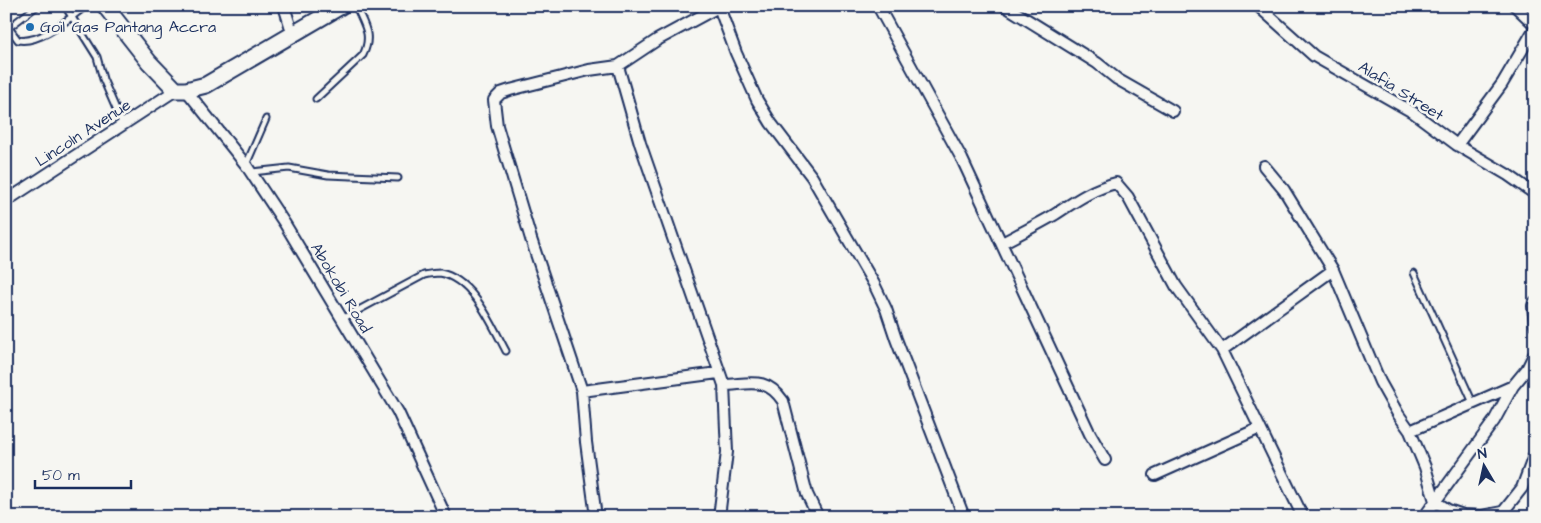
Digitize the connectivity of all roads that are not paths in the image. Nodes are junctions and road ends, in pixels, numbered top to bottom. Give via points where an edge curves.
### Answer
1 (37, 6) edge
2 (65, 6) edge
3 (86, 6) edge
4 (106, 6) edge
5 (284, 6) edge
6 (341, 6) edge
7 (356, 6) edge
8 (719, 6) edge
9 (878, 6) edge
10 (1005, 6) edge
11 (1258, 6) edge
12 (1515, 6) edge
13 (72, 16) junction
14 (1535, 27) edge
15 (8, 28) edge
16 (293, 35) junction
17 (618, 66) junction
18 (181, 90) junction
19 (316, 99) dead end
20 (1173, 111) dead end
21 (266, 119) dead end
22 (123, 125) junction
23 (1457, 146) junction
24 (1264, 166) dead end
25 (248, 169) junction
26 (398, 178) dead end
27 (1535, 194) edge
28 (8, 197) edge
29 (1002, 243) junction
30 (1333, 270) junction
31 (1414, 273) dead end
32 (1535, 302) edge
33 (342, 319) junction
34 (1535, 324) edge
35 (1222, 350) junction
36 (506, 351) dead end
37 (1535, 353) edge
38 (1531, 371) edge
39 (718, 373) junction
40 (724, 385) junction
41 (1513, 386) junction
42 (582, 391) junction
43 (1473, 403) junction
44 (1260, 428) junction
45 (1410, 431) junction
46 (1535, 453) edge
47 (1105, 460) dead end
48 (1155, 475) dead end
49 (1435, 501) junction
50 (1504, 514) edge
51 (446, 517) edge
52 (596, 517) edge
53 (719, 517) edge
54 (818, 517) edge
55 (964, 517) edge
56 (1303, 517) edge
57 (1424, 517) edge

1 - 15 lane
2 - 13 lane
3 - 13 lane
4 - 18 street via 149,62
5 - 16 street
6 - 16 street
7 - 19 lane via 366,28 368,46 363,55
8 - 17 street
8 - 55 street via 757,100 812,177 886,309
9 - 29 street via 962,159
10 - 20 street via 1097,62 1116,79
11 - 23 street, Alafia Street via 1314,56 1414,113
12 - 14 street
13 - 15 lane via 36,39 26,41 18,40
13 - 22 lane via 97,57
14 - 23 street via 1502,84
16 - 18 street via 206,85
17 - 39 street via 640,143
17 - 42 street via 510,90 494,100 497,126
18 - 22 street, Lincoln Avenue
18 - 25 street, Abokobi Road
21 - 25 lane
22 - 28 street, Lincoln Avenue
23 - 27 street, Alafia Street
24 - 30 street via 1284,190
25 - 26 lane via 289,168
25 - 33 street, Abokobi Road
29 - 35 street via 1079,198 1116,183 1131,202 1176,286
29 - 47 street
30 - 35 street
30 - 45 street via 1380,382
31 - 43 lane
32 - 34 street
33 - 36 lane via 424,275 439,273 468,289 484,310
33 - 51 street, Abokobi Road via 398,412
35 - 44 street
37 - 38 street
38 - 41 street
39 - 40 street
39 - 42 street
40 - 53 street via 727,452
40 - 54 street via 764,384 783,401 807,494
41 - 43 street
41 - 49 street via 1494,421
42 - 52 street
43 - 45 street
44 - 48 street
44 - 56 street
45 - 49 street
46 - 50 street via 1522,488
49 - 50 street via 1463,515
49 - 57 street

